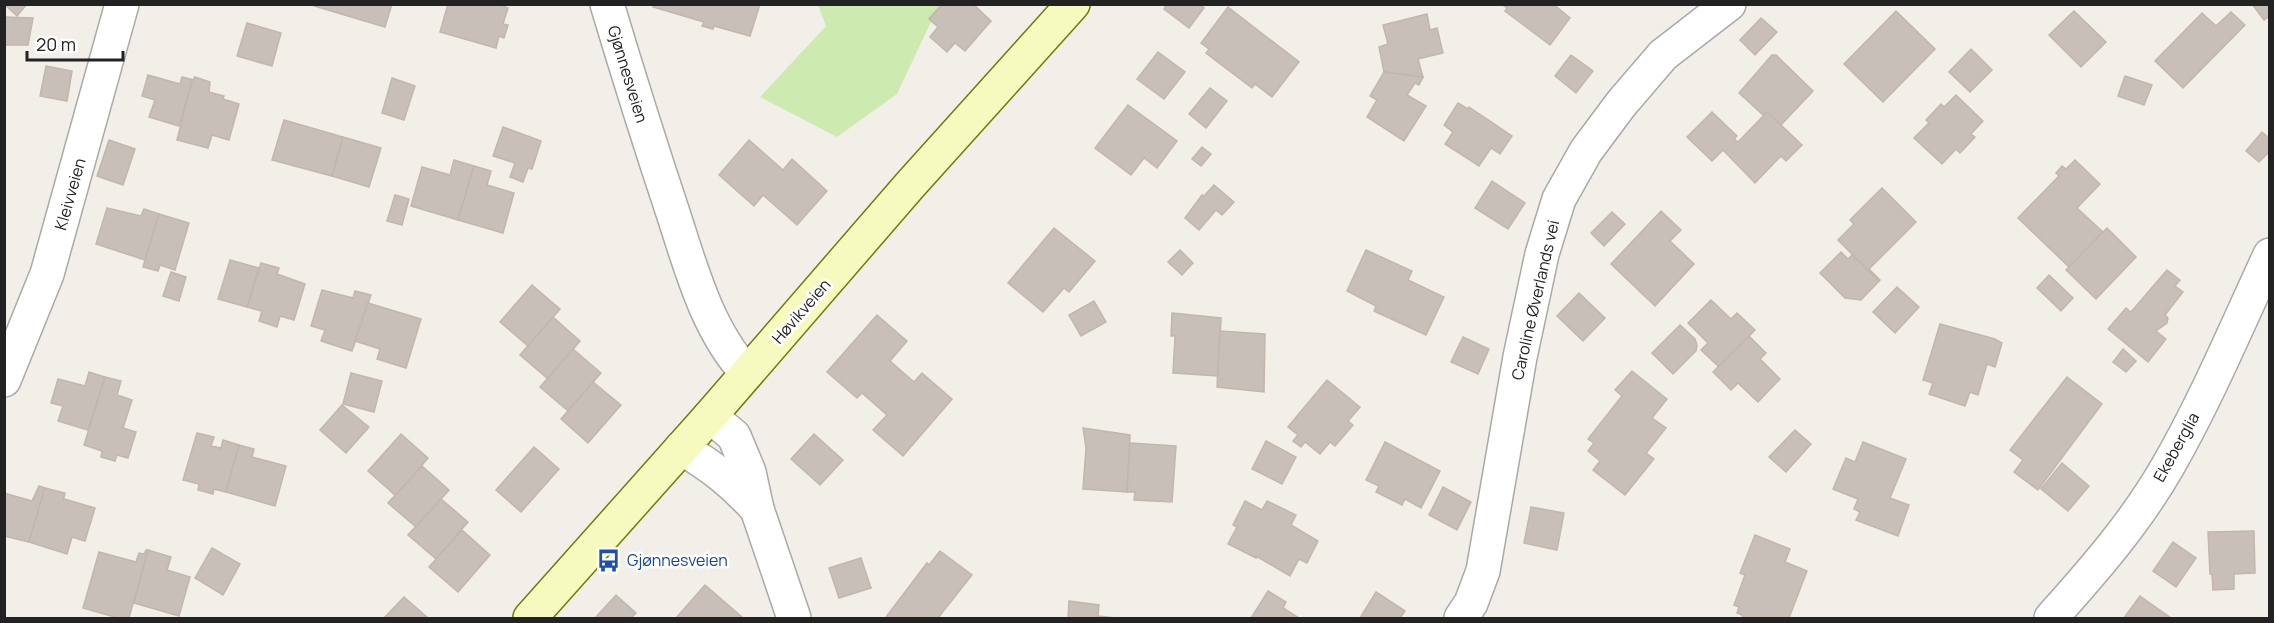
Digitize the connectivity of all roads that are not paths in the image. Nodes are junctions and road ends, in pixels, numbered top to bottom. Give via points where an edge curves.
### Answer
1 (122, 4) edge
2 (607, 4) edge
3 (1073, 4) edge
4 (1729, 4) edge
5 (2270, 255) edge
6 (747, 373) junction
7 (4, 380) edge
8 (710, 416) junction
9 (681, 448) junction
10 (757, 509) junction
11 (530, 618) edge
12 (794, 618) edge
13 (1461, 618) edge
14 (2051, 618) edge

1 - 7 street, Kleivveien via 47,274
2 - 6 street, Gjønnesveien via 700,293 731,356
3 - 6 main road, Høvikveien
4 - 13 street, Caroline Øverlands vei via 1663,56 1621,104 1586,151 1559,199 1542,254 1520,357 1483,571
5 - 14 street, Ekeberglia via 2168,467 2110,552
6 - 8 main road, Høvikveien
8 - 9 main road, Høvikveien
8 - 10 street via 734,436 749,472
9 - 10 street via 734,484
9 - 11 main road, Høvikveien
10 - 12 street

